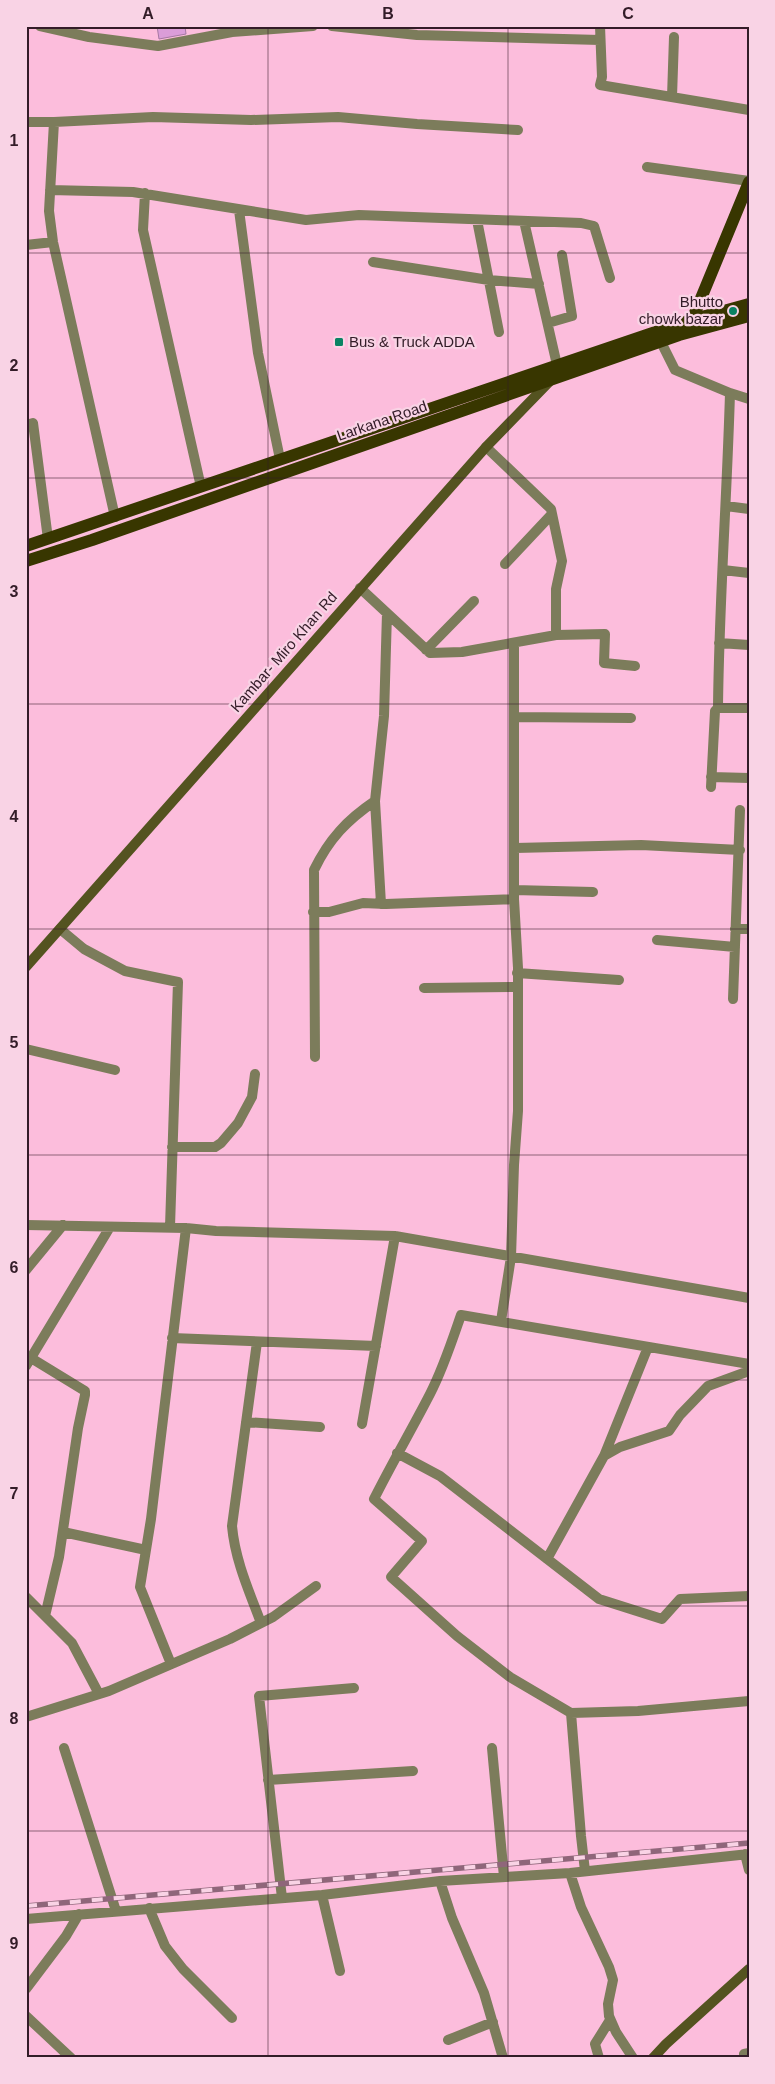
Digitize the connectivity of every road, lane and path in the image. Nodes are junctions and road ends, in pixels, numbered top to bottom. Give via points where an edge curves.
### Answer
1 (40, 26) edge
2 (313, 26) edge
3 (332, 26) edge
4 (600, 26) edge
5 (674, 37) dead end
6 (600, 40) junction
7 (672, 97) junction
8 (749, 110) edge
9 (26, 122) edge
10 (54, 122) junction
11 (518, 130) dead end
12 (647, 167) dead end
13 (749, 182) edge
14 (50, 190) junction
15 (146, 194) junction
16 (746, 195) edge
17 (239, 210) junction
18 (477, 220) junction
19 (524, 221) junction
20 (53, 242) junction
21 (26, 245) edge
22 (562, 255) dead end
23 (372, 262) dead end
24 (610, 278) dead end
25 (488, 280) junction
26 (540, 284) junction
27 (749, 304) edge
28 (749, 316) edge
29 (548, 323) junction
30 (690, 326) junction
31 (498, 332) dead end
32 (662, 342) junction
33 (564, 364) junction
34 (552, 380) junction
35 (730, 393) junction
36 (749, 399) edge
37 (26, 425) edge
38 (369, 436) junction
39 (486, 447) junction
40 (280, 459) junction
41 (201, 486) junction
42 (726, 506) junction
43 (749, 509) edge
44 (552, 514) junction
45 (115, 517) junction
46 (48, 539) junction
47 (26, 546) edge
48 (26, 561) edge
49 (505, 564) dead end
50 (723, 570) junction
51 (749, 573) edge
52 (360, 588) junction
53 (474, 600) dead end
54 (386, 613) junction
55 (556, 635) junction
56 (514, 642) junction
57 (718, 643) junction
58 (749, 645) edge
59 (426, 650) junction
60 (635, 666) dead end
61 (718, 708) junction
62 (749, 708) edge
63 (514, 718) junction
64 (631, 718) dead end
65 (749, 778) edge
66 (375, 801) junction
67 (740, 810) dead end
68 (744, 828) edge
69 (515, 848) junction
70 (740, 850) junction
71 (593, 892) dead end
72 (514, 895) junction
73 (381, 904) junction
74 (313, 912) junction
75 (60, 929) junction
76 (736, 929) junction
77 (749, 929) edge
78 (657, 940) dead end
79 (734, 947) junction
80 (26, 967) edge
81 (518, 974) junction
82 (619, 980) dead end
83 (517, 986) junction
84 (424, 988) dead end
85 (733, 999) dead end
86 (26, 1049) edge
87 (315, 1057) dead end
88 (115, 1070) dead end
89 (254, 1074) dead end
90 (172, 1147) junction
91 (26, 1225) edge
92 (63, 1225) junction
93 (110, 1227) junction
94 (170, 1228) junction
95 (186, 1228) junction
96 (395, 1236) junction
97 (511, 1257) junction
98 (26, 1270) edge
99 (749, 1298) edge
100 (501, 1322) junction
101 (172, 1338) junction
102 (257, 1342) junction
103 (376, 1346) junction
104 (648, 1347) junction
105 (29, 1362) edge
106 (749, 1364) edge
107 (749, 1371) edge
108 (246, 1422) junction
109 (362, 1424) dead end
110 (320, 1427) dead end
111 (397, 1452) junction
112 (604, 1456) junction
113 (63, 1532) junction
114 (146, 1550) junction
115 (547, 1559) junction
116 (316, 1586) dead end
117 (749, 1596) edge
118 (26, 1597) edge
119 (45, 1616) junction
120 (261, 1623) junction
121 (171, 1664) junction
122 (354, 1688) dead end
123 (99, 1694) junction
124 (749, 1701) edge
125 (571, 1713) junction
126 (26, 1717) edge
127 (64, 1748) dead end
128 (492, 1748) dead end
129 (413, 1771) dead end
130 (268, 1780) junction
131 (747, 1854) edge
132 (749, 1870) edge
133 (585, 1872) junction
134 (570, 1873) junction
135 (504, 1877) junction
136 (440, 1881) junction
137 (322, 1895) junction
138 (282, 1898) junction
139 (149, 1908) junction
140 (116, 1911) junction
141 (79, 1914) junction
142 (26, 1919) edge
143 (749, 1969) edge
144 (340, 1971) dead end
145 (26, 1989) edge
146 (26, 2016) edge
147 (232, 2018) dead end
148 (610, 2020) junction
149 (493, 2022) junction
150 (448, 2040) dead end
151 (71, 2058) edge
152 (503, 2058) edge
153 (599, 2058) edge
154 (633, 2058) edge
155 (654, 2058) edge

1 - 2 street via 89,37 158,46 232,32
3 - 6 street via 417,35
4 - 6 street
5 - 7 street
6 - 7 street via 600,85
7 - 8 street
9 - 10 street
10 - 11 street via 153,117 251,120 338,117
10 - 14 street
12 - 13 street
13 - 16 main road
14 - 15 street
14 - 20 street
15 - 17 street
15 - 41 street via 143,230
16 - 30 main road
17 - 18 street via 306,220 359,215
17 - 40 street via 258,353
18 - 19 street
18 - 25 street
19 - 24 street via 594,226
19 - 26 street
20 - 21 street
20 - 45 street
22 - 29 street via 572,316
23 - 25 street
25 - 26 street
25 - 31 street
26 - 29 street
27 - 30 main road, Larkana Road
28 - 30 main road, Larkana Road
29 - 33 street
30 - 32 main road, Larkana Road
30 - 33 main road, Larkana Road
32 - 34 main road, Larkana Road
32 - 35 street via 675,370
33 - 34 main road, Kambar- Miro Khan Rd
33 - 38 main road, Larkana Road
34 - 38 main road, Larkana Road
34 - 39 main road, Kambar- Miro Khan Rd
35 - 36 street
35 - 42 street
37 - 46 street via 33,423
38 - 40 main road, Larkana Road
38 - 48 main road, Larkana Road via 92,540
39 - 44 street via 551,509
39 - 52 main road, Kambar- Miro Khan Rd
40 - 41 main road, Larkana Road
41 - 45 main road, Larkana Road
42 - 43 street
42 - 50 street
44 - 49 street
44 - 55 street via 562,561 556,588
45 - 46 main road, Larkana Road
46 - 47 main road, Larkana Road
50 - 51 street
50 - 57 street
52 - 54 street
52 - 75 main road, Kambar- Miro Khan Rd
53 - 59 street
54 - 59 street
54 - 66 street via 384,716
55 - 56 street
55 - 60 street via 605,634 604,663
56 - 59 street via 462,652 430,653
56 - 63 street
57 - 58 street
57 - 61 street
61 - 62 street
61 - 65 street via 715,711 711,782
63 - 64 street
63 - 69 street
66 - 73 street
66 - 74 street via 350,818 322,853 314,870
67 - 68 street
68 - 70 street
69 - 70 street via 641,845
69 - 72 street
70 - 76 street
71 - 72 street
72 - 73 street
72 - 81 street
73 - 74 street via 362,903 329,912
74 - 87 street
75 - 80 main road, Kambar- Miro Khan Rd
75 - 90 street via 84,949 125,971 178,982
76 - 77 street
76 - 79 street
78 - 79 street
79 - 85 street
81 - 82 street
81 - 83 street
83 - 84 street
83 - 97 street via 518,1111
86 - 88 street
89 - 90 street via 252,1097 222,1144 215,1147
90 - 94 street
91 - 92 street
92 - 93 street
92 - 98 street
93 - 94 street
93 - 105 street
94 - 95 street
95 - 96 street
95 - 101 street
96 - 97 street
96 - 103 street
97 - 99 street
97 - 100 street
100 - 104 street
100 - 111 street via 461,1314 431,1392
101 - 102 street
101 - 114 street
102 - 103 street
102 - 108 street
103 - 109 street
104 - 106 street
104 - 112 street
105 - 113 street via 85,1391
107 - 112 street via 708,1386 668,1431 620,1447
108 - 110 street
108 - 120 street via 232,1526 233,1541
111 - 115 street via 440,1476
111 - 125 street via 374,1499 422,1541 391,1577 457,1636 510,1677
112 - 115 street
113 - 114 street
113 - 119 street
114 - 121 street via 140,1587
115 - 117 street via 599,1599 662,1619 680,1599
116 - 120 street
118 - 119 street
119 - 123 street via 72,1643
120 - 121 street
121 - 123 street
122 - 130 street via 260,1696
123 - 126 street
124 - 125 street via 638,1711
125 - 133 street
127 - 140 street
128 - 135 street
129 - 130 street
130 - 138 street
131 - 132 street
131 - 133 street
133 - 134 street
134 - 135 street
134 - 148 street via 613,1980 608,2004
135 - 136 street
136 - 137 street
136 - 149 street
137 - 138 street
137 - 144 street
138 - 139 street
139 - 140 street
139 - 147 street via 165,1946
140 - 141 street
141 - 142 street
141 - 145 street
143 - 155 main road
146 - 151 street
148 - 153 street via 595,2044
148 - 154 street
149 - 150 street
149 - 152 street

